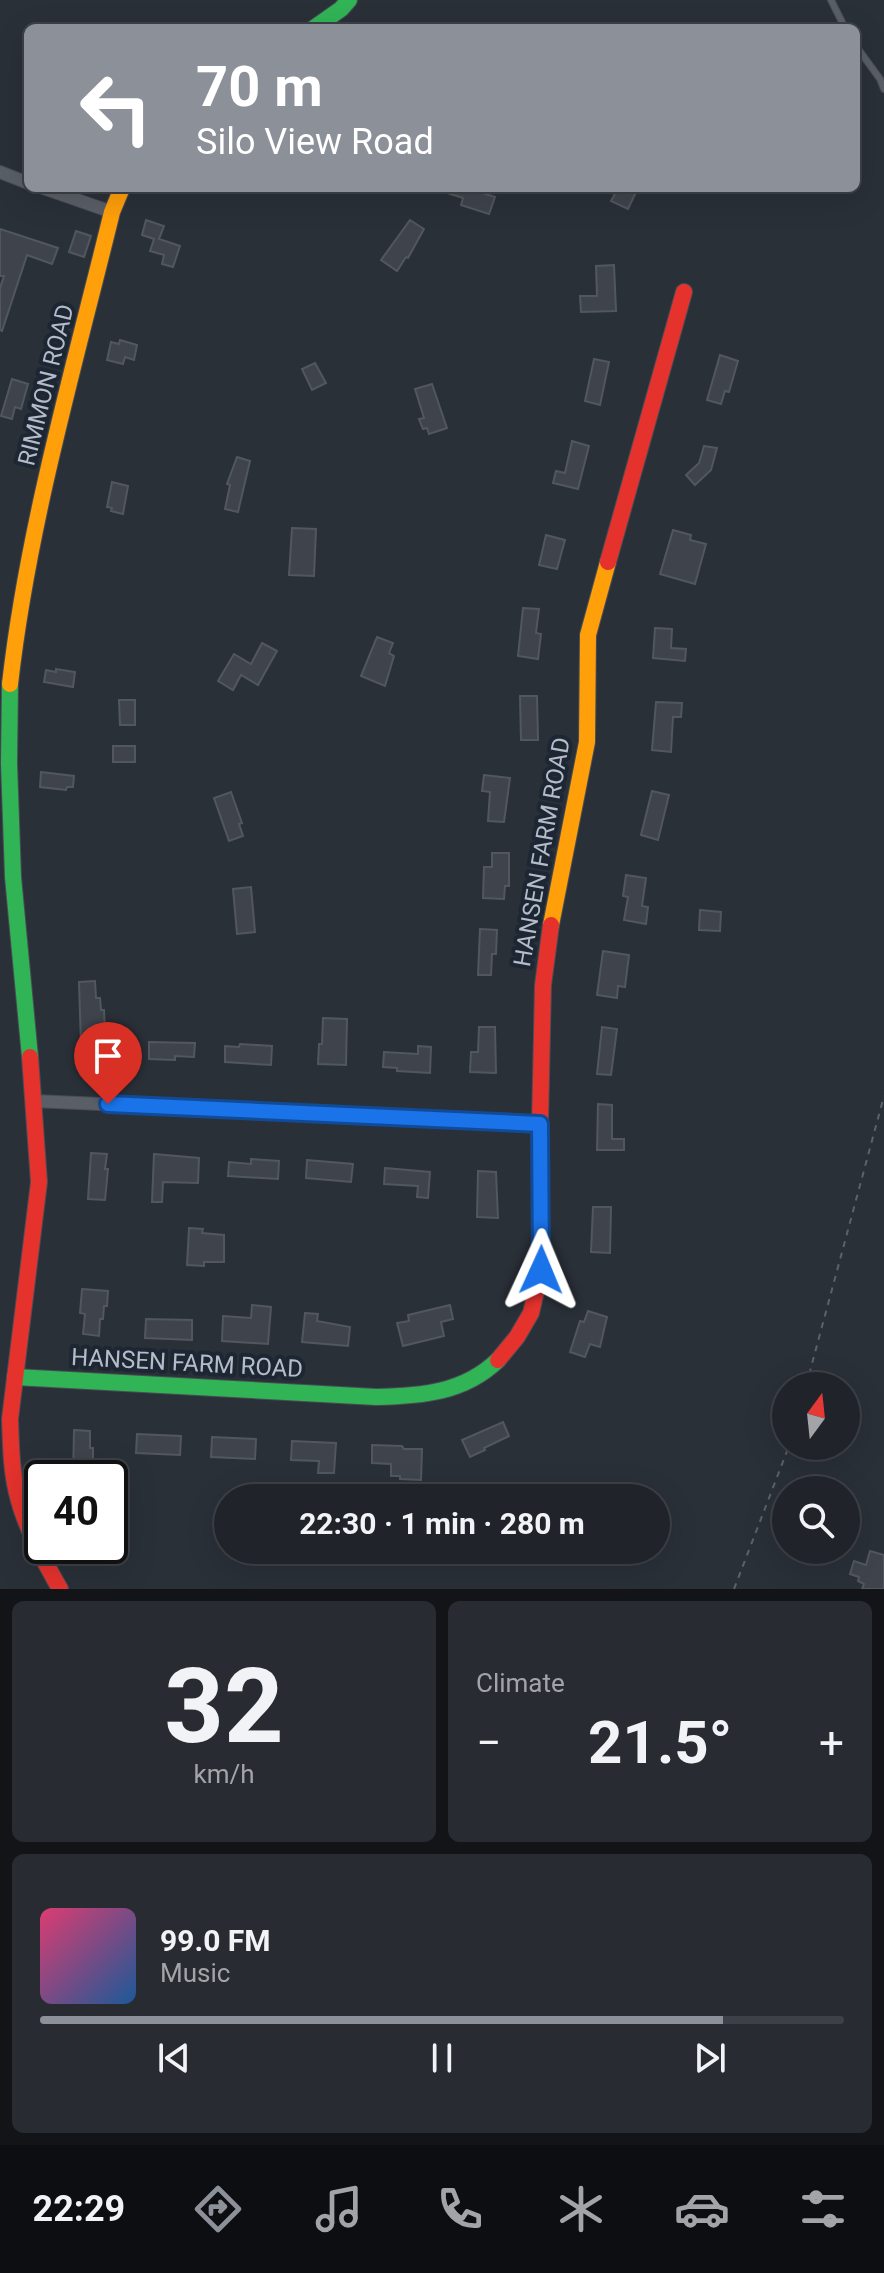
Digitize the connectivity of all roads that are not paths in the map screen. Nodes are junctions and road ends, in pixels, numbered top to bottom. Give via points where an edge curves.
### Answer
1 (349, 0) edge
2 (831, 0) edge
3 (320, 24) edge
4 (843, 24) edge
5 (860, 52) edge
6 (884, 89) edge
7 (0, 172) edge
8 (24, 181) edge
9 (54, 192) edge
10 (120, 192) edge
11 (112, 212) junction
12 (684, 292) dead end
13 (34, 1101) junction
14 (540, 1124) junction
15 (15, 1377) junction
16 (60, 1589) edge

1 - 3 street
2 - 4 lane
5 - 6 lane
7 - 8 street
9 - 11 street
10 - 11 street, RIMMON ROAD
11 - 13 street, RIMMON ROAD via 48,475 10,684 13,877
12 - 14 street, HANSEN FARM ROAD via 588,635 587,742 543,985
13 - 14 street
13 - 15 street, RIMMON ROAD via 39,1182
14 - 15 street, HANSEN FARM ROAD via 541,1270 531,1313 495,1363 468,1382 437,1393 376,1397
15 - 16 street, RIMMON ROAD via 10,1419 18,1500

